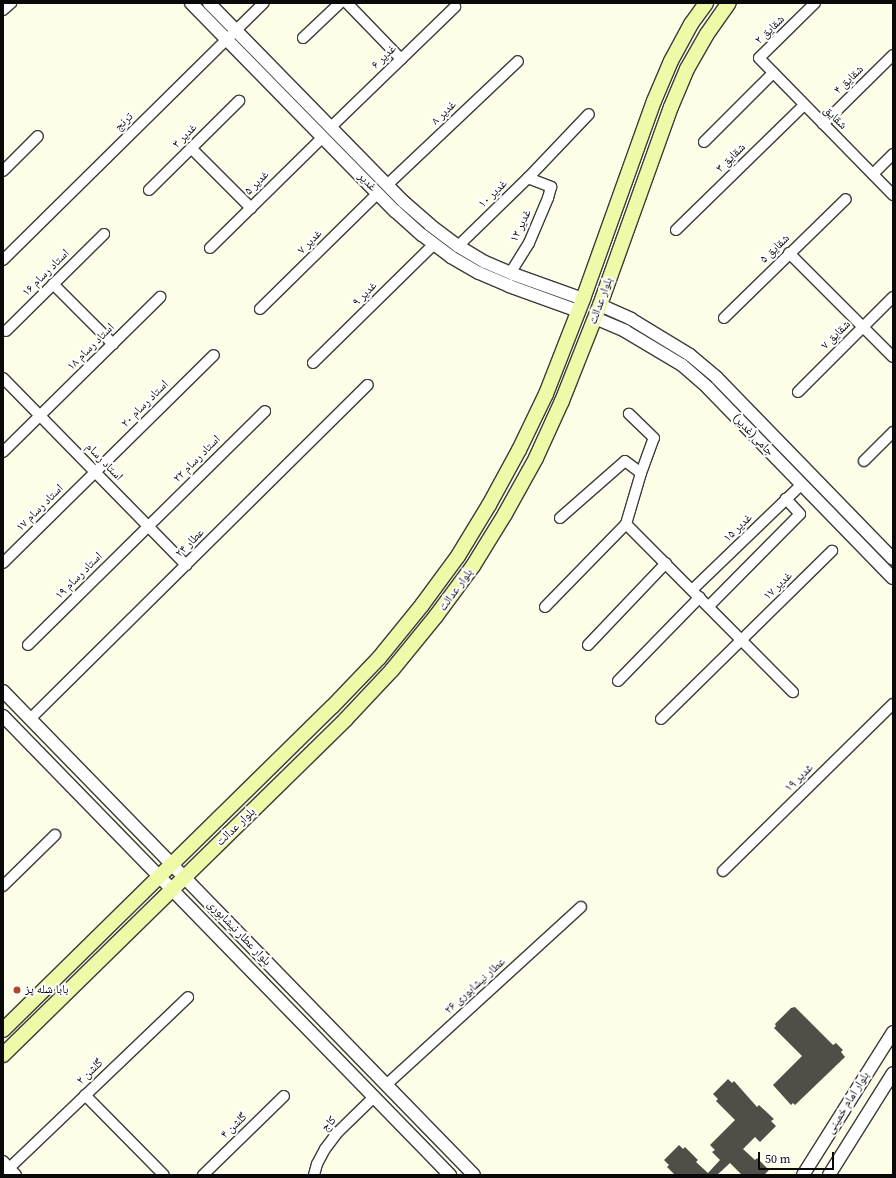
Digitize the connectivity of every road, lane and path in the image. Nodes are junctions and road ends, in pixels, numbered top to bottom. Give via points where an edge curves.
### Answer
1 (11, 3) edge
2 (191, 3) edge
3 (209, 3) edge
4 (264, 3) edge
5 (340, 3) edge
6 (348, 3) edge
7 (706, 3) edge
8 (729, 3) edge
9 (816, 3) edge
10 (455, 7) dead end
11 (3, 10) edge
12 (236, 30) junction
13 (303, 38) dead end
14 (227, 39) junction
15 (893, 56) edge
16 (759, 58) joint
17 (401, 59) junction
18 (518, 61) dead end
19 (773, 73) junction
20 (239, 101) dead end
21 (804, 104) junction
22 (589, 114) dead end
23 (823, 124) junction
24 (331, 127) junction
25 (38, 136) dead end
26 (323, 137) junction
27 (704, 142) dead end
28 (191, 148) junction
29 (893, 154) edge
30 (3, 171) edge
31 (872, 174) junction
32 (528, 178) junction
33 (387, 185) junction
34 (149, 190) dead end
35 (378, 193) junction
36 (893, 195) edge
37 (846, 199) dead end
38 (251, 208) junction
39 (676, 230) dead end
40 (104, 234) dead end
41 (434, 244) junction
42 (458, 246) junction
43 (210, 248) dead end
44 (789, 253) junction
45 (3, 260) edge
46 (510, 273) junction
47 (53, 284) junction
48 (160, 297) dead end
49 (893, 297) edge
50 (580, 305) junction
51 (260, 309) dead end
52 (598, 311) junction
53 (724, 318) dead end
54 (863, 327) junction
55 (6, 331) dead end
56 (113, 344) junction
57 (214, 355) dead end
58 (893, 357) edge
59 (313, 363) dead end
60 (3, 378) edge
61 (368, 385) dead end
62 (798, 392) dead end
63 (265, 411) dead end
64 (629, 414) dead end
65 (40, 416) junction
66 (893, 432) edge
67 (3, 452) edge
68 (864, 461) dead end
69 (95, 472) junction
70 (641, 473) junction
71 (801, 484) junction
72 (786, 499) junction
73 (560, 518) dead end
74 (626, 524) junction
75 (148, 526) junction
76 (832, 551) dead end
77 (893, 559) edge
78 (3, 563) edge
79 (666, 563) junction
80 (186, 565) junction
81 (891, 571) edge
82 (696, 593) junction
83 (709, 606) junction
84 (545, 607) dead end
85 (742, 639) junction
86 (28, 645) dead end
87 (588, 645) dead end
88 (618, 681) dead end
89 (3, 691) edge
90 (793, 692) dead end
91 (893, 704) edge
92 (3, 716) edge
93 (30, 719) junction
94 (661, 719) dead end
95 (55, 835) dead end
96 (172, 864) junction
97 (723, 871) dead end
98 (159, 876) junction
99 (184, 877) junction
100 (4, 882) edge
101 (172, 890) junction
102 (580, 907) dead end
103 (188, 997) dead end
104 (3, 1030) edge
105 (893, 1032) edge
106 (3, 1055) edge
107 (893, 1073) edge
108 (386, 1085) junction
109 (85, 1095) junction
110 (284, 1096) dead end
111 (374, 1097) junction
112 (8, 1169) edge
113 (164, 1175) edge
114 (203, 1175) edge
115 (314, 1175) edge
116 (450, 1175) edge
117 (474, 1175) edge
118 (804, 1175) edge
119 (829, 1175) edge

1 - 11 street
2 - 14 street, غدیر
3 - 12 street, غدیر
4 - 12 street, ترنج
5 - 13 street
6 - 17 street
7 - 50 main road, بلوار عدالت via 691,24 654,101
8 - 52 main road, بلوار عدالت via 707,34 682,82
9 - 16 street, شقایق ۲
10 - 17 street, غدیر ۶
12 - 14 street, ترنج
12 - 24 street, غدیر
14 - 26 street, غدیر
14 - 45 street, ترنج
15 - 23 street, شقایق ۴
16 - 19 street, شقایق
17 - 24 street, غدیر ۶
18 - 33 street, غدیر ۸
19 - 21 street, شقایق
19 - 27 street
20 - 28 street, غدیر ۳
21 - 23 street, شقایق
21 - 39 street, شقایق ۳
22 - 32 street, غدیر ۱۰
23 - 31 street, شقایق
24 - 33 street, غدیر
25 - 30 street
26 - 35 street, غدیر
26 - 38 street, غدیر ۵
28 - 34 street, غدیر ۳
28 - 38 street
29 - 31 street
31 - 36 street, شقایق
32 - 42 street, غدیر ۱۰
32 - 46 street, غدیر ۱۲ via 551,187 529,243
33 - 42 street, غدیر via 430,225
35 - 41 street, غدیر
35 - 51 street, غدیر ۷
37 - 44 street, شقایق ۵
38 - 43 street, غدیر ۵
40 - 47 street, استاد رسام ۱۶
41 - 50 street, غدیر via 479,273 508,286
41 - 59 street, غدیر ۹
42 - 46 street, غدیر
44 - 53 street, شقایق ۵
44 - 54 street
46 - 50 street, غدیر
47 - 55 street, استاد رسام ۱۶
47 - 56 street
48 - 56 street, استاد رسام ۱۸
49 - 54 street, شقایق ۷
50 - 52 main road
50 - 96 main road, بلوار عدالت via 546,394 520,450 458,556 440,581 417,611 332,707
52 - 71 street, جامی(غدیر) via 682,365 708,388
52 - 77 street, جامی(غدیر) via 631,319 690,355 717,378
52 - 99 main road, بلوار عدالت via 536,458 473,566 441,610 392,670 345,720
54 - 58 street
54 - 62 street, شقایق ۷
56 - 65 street, استاد رسام ۱۸
57 - 69 street, استاد رسام ۲۰
60 - 65 street, استاد رسام
61 - 80 street, عطار ۲۴
63 - 75 street, استاد رسام ۲۲
64 - 70 street via 654,438
65 - 67 street, استاد رسام ۱۸
65 - 69 street, استاد رسام
66 - 68 street
69 - 75 street, استاد رسام
69 - 78 street, استاد رسام ۱۷
70 - 73 street via 625,461
70 - 74 street
71 - 72 street, غدیر ۱۵
71 - 81 street, جامی(غدیر)
72 - 82 street, غدیر ۱۵
72 - 83 street via 800,514
74 - 79 street
74 - 84 street
75 - 80 street, استاد رسام
75 - 86 street, استاد رسام ۱۹
76 - 85 street, غدیر ۱۷
79 - 82 street
79 - 87 street
80 - 93 street, عطار ۲۴
82 - 83 street
82 - 88 street, غدیر ۱۵
83 - 85 street
85 - 90 street
85 - 94 street, غدیر ۱۷
89 - 93 street, بلوار عطار نیشابوری
91 - 97 street, غدیر ۱۹
92 - 98 street, بلوار عطار نیشابوری
93 - 96 street, بلوار عطار نیشابوری
95 - 100 street
96 - 98 main road, بلوار عدالت
96 - 99 street, بلوار عطار نیشابوری
98 - 101 street, بلوار عطار نیشابوری
98 - 104 main road, بلوار عدالت
99 - 101 main road, بلوار عدالت
99 - 108 street, بلوار عطار نیشابوری
101 - 106 main road, بلوار عدالت
101 - 111 street, بلوار عطار نیشابوری
102 - 108 street, عطار نیشابوری ۲۶
103 - 109 street, گلشن ۲
105 - 118 street, بلوار امام خمینی
107 - 119 street, بلوار امام خمینی
108 - 111 street
108 - 117 street, بلوار عطار نیشابوری
109 - 112 street, گلشن ۲
109 - 113 street
110 - 114 street, گلشن ۴
111 - 115 street, کاج via 329,1143
111 - 116 street, بلوار عطار نیشابوری

